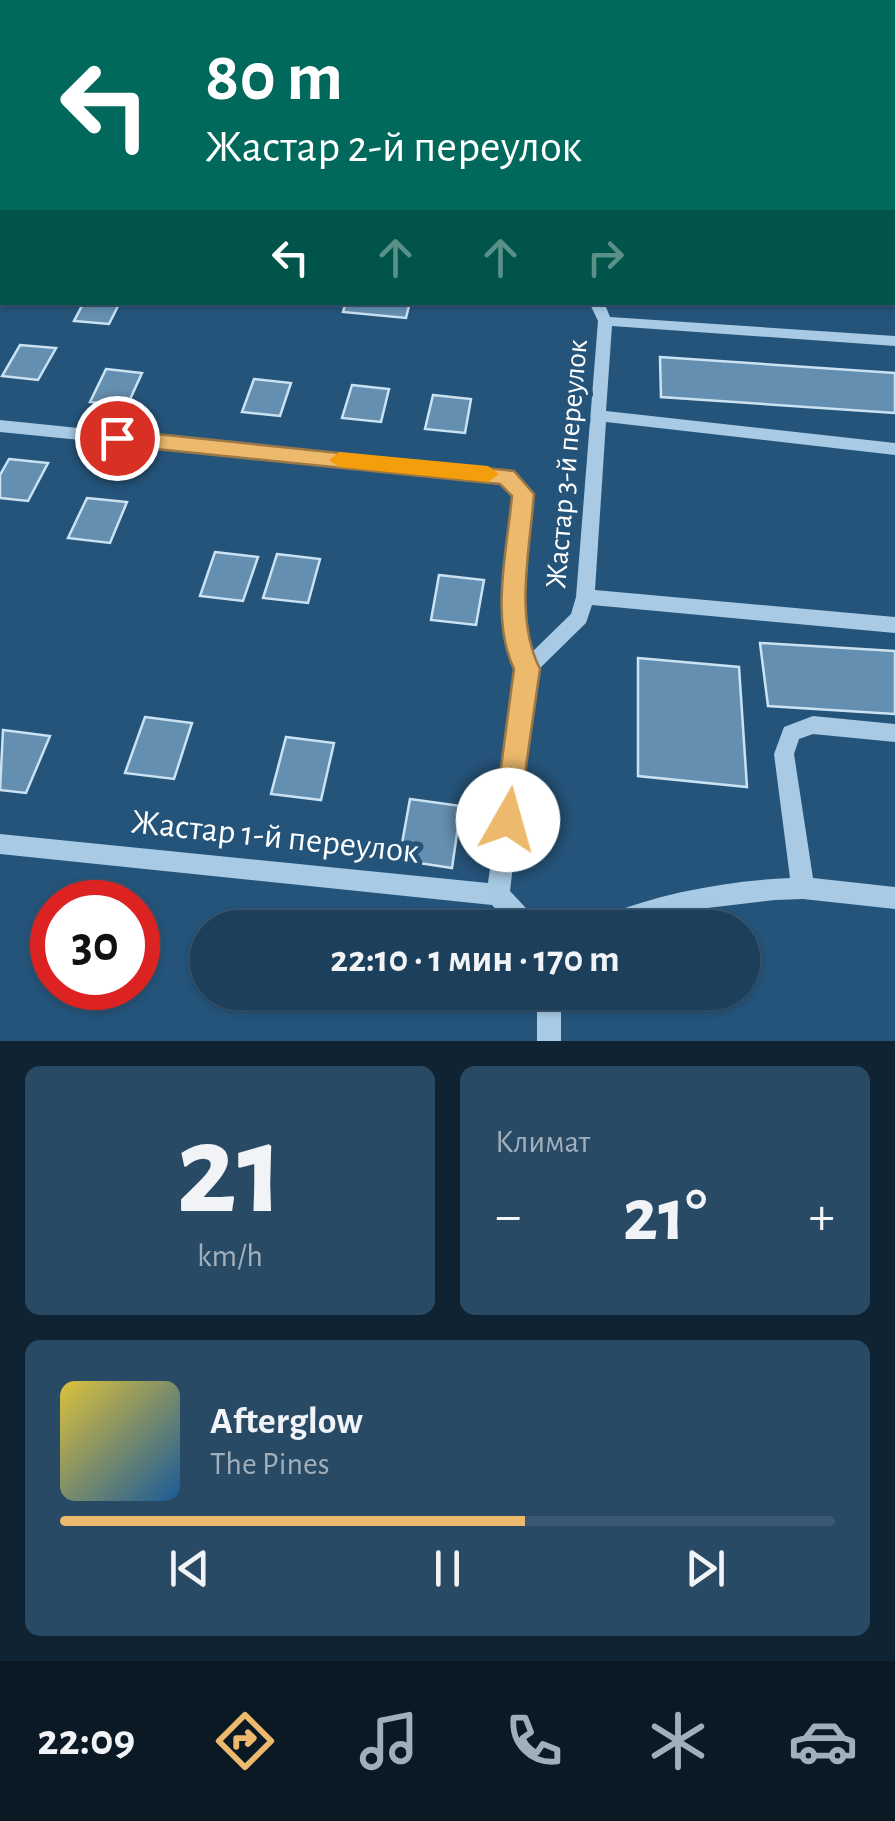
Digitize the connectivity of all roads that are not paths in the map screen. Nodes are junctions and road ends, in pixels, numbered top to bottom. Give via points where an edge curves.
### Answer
1 (597, 305) edge
2 (605, 321) junction
3 (895, 341) edge
4 (601, 416) junction
5 (0, 426) edge
6 (895, 449) edge
7 (586, 597) junction
8 (895, 625) edge
9 (527, 669) junction
10 (895, 733) edge
11 (0, 844) edge
12 (803, 888) junction
13 (498, 896) junction
14 (895, 898) edge
15 (512, 910) edge
16 (643, 910) edge
17 (549, 1010) edge
18 (549, 1041) edge

1 - 2 street, Жастар 3-й переулок
2 - 3 street
2 - 4 street, Жастар 3-й переулок
4 - 6 street
4 - 7 street, Жастар 3-й переулок
5 - 9 street via 506,476 523,494 514,609
7 - 8 street
7 - 9 street, Жастар 3-й переулок via 579,618
9 - 13 street
10 - 12 street via 813,726 791,733 784,754
11 - 13 street, Жастар 1-й переулок
12 - 14 street
12 - 16 street via 724,891
13 - 15 street
17 - 18 street

